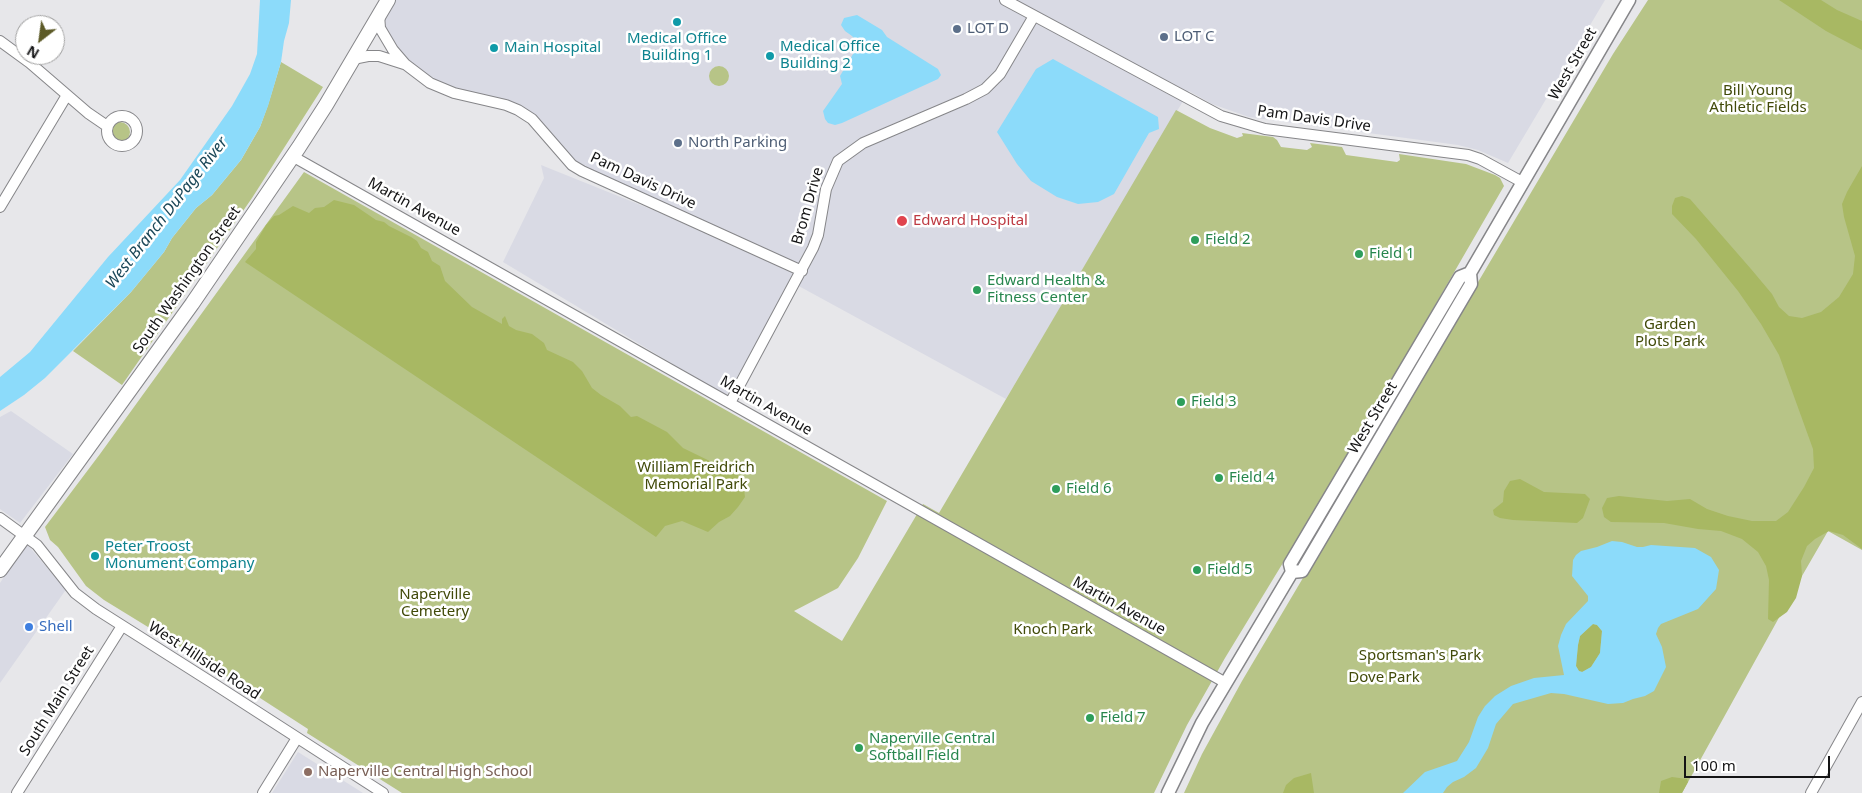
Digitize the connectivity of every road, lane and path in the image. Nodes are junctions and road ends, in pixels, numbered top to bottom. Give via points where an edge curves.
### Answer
1 (388, 0) edge
2 (1005, 0) edge
3 (1629, 0) edge
4 (379, 15) junction
5 (1034, 16) junction
6 (0, 41) edge
7 (353, 59) junction
8 (405, 64) junction
9 (66, 95) junction
10 (108, 126) dead end
11 (292, 156) junction
12 (1522, 182) junction
13 (0, 207) edge
14 (802, 271) junction
15 (730, 403) junction
16 (0, 518) edge
17 (24, 536) junction
18 (0, 570) edge
19 (122, 626) junction
20 (1226, 683) junction
21 (1862, 702) edge
22 (296, 738) junction
23 (17, 793) edge
24 (263, 793) edge
25 (383, 793) edge
26 (1168, 793) edge
27 (1811, 793) edge

1 - 4 main road, South Washington Street
2 - 5 street, Pam Davis Drive
3 - 12 street, West Street
4 - 7 main road, South Washington Street
4 - 8 street, Pam Davis Drive via 385,39
5 - 12 street, Pam Davis Drive via 1221,116 1265,129 1468,155
5 - 14 street, Brom Drive via 1000,74 985,88 863,144 838,161 826,189 818,235
6 - 9 street via 30,62
7 - 8 street, Pam Davis Drive via 379,56
7 - 11 main road, South Washington Street
8 - 14 street, Pam Davis Drive via 442,88 518,110 582,171
9 - 10 street
9 - 13 street
11 - 15 street, Martin Avenue
11 - 17 main road, South Washington Street via 192,304
12 - 20 street, West Street via 1470,273 1460,277 1290,564 1292,572
14 - 15 street, Brom Drive
15 - 20 street, Martin Avenue
16 - 17 street, West Hillside Road
17 - 18 main road, South Washington Street
17 - 19 street, West Hillside Road via 37,545 75,593
19 - 22 street, West Hillside Road
19 - 23 street, South Main Street
20 - 26 street, West Street via 1202,723
21 - 27 street
22 - 24 street
22 - 25 street, West Hillside Road

